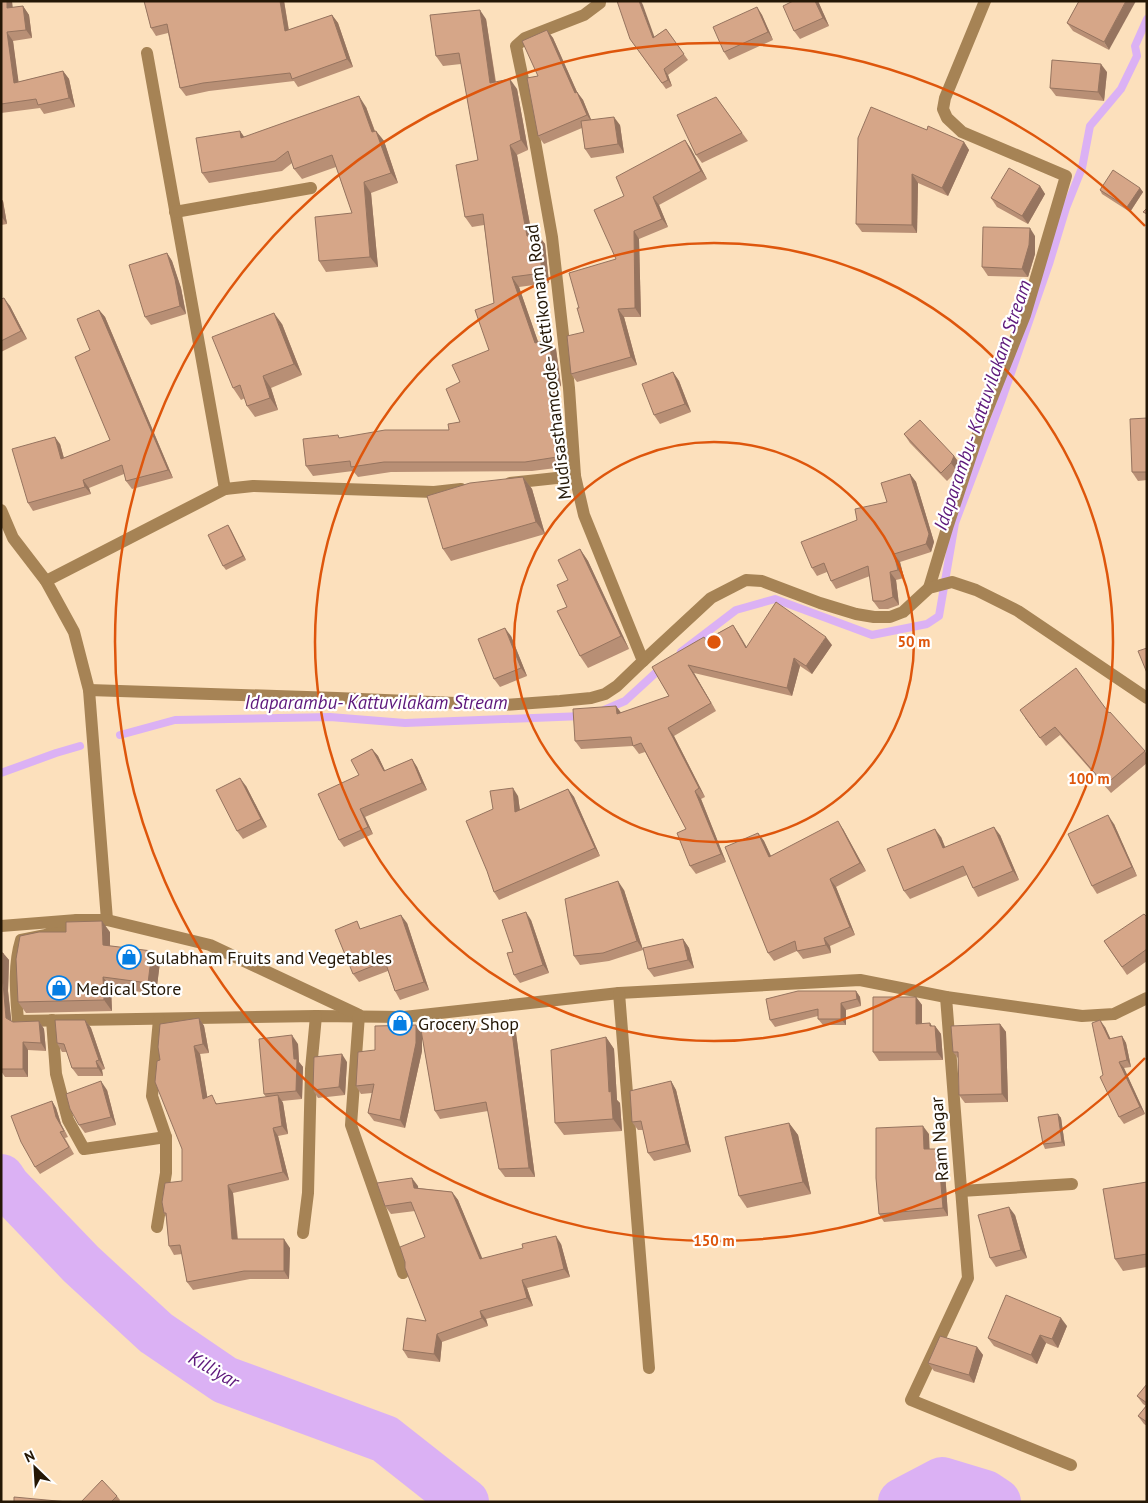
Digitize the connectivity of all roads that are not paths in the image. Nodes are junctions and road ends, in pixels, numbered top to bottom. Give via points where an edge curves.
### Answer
1 (985, 1) edge
2 (602, 2) edge
3 (147, 53) dead end
4 (311, 188) dead end
5 (174, 212) junction
6 (575, 476) junction
7 (500, 485) edge
8 (472, 488) edge
9 (225, 490) junction
10 (1, 510) edge
11 (46, 581) junction
12 (933, 587) junction
13 (643, 661) junction
14 (89, 696) junction
15 (1147, 698) edge
16 (77, 920) junction
17 (107, 920) junction
18 (1, 926) edge
19 (619, 993) junction
20 (946, 997) junction
21 (1147, 998) edge
22 (316, 1016) junction
23 (359, 1016) junction
24 (158, 1019) junction
25 (52, 1020) junction
26 (166, 1137) junction
27 (1072, 1184) dead end
28 (961, 1191) junction
29 (157, 1227) dead end
30 (303, 1233) dead end
31 (403, 1273) edge
32 (649, 1368) dead end
33 (1071, 1465) dead end

1 - 12 street via 945,98 943,108 947,118 962,132 1066,176 1025,316 980,428 948,524
2 - 6 street, Mudisasthamcode- Vettikonam Road via 584,15 525,38 516,46 552,237
3 - 5 street
4 - 5 street
5 - 9 street
6 - 7 street
6 - 13 street, Mudisasthamcode- Vettikonam Road via 584,514
8 - 9 street via 434,492 253,486
9 - 11 street
10 - 11 street via 13,538
11 - 14 street via 74,632
12 - 13 street via 903,612 890,617 874,617 820,603 762,581 746,580 711,598
12 - 15 street via 952,582 1018,610
13 - 14 street via 605,694 560,702 503,705 337,698
14 - 17 street
16 - 17 street
16 - 18 street
16 - 25 street via 46,936 21,940 17,952 18,1021
17 - 23 street via 210,945
19 - 20 street via 860,980
19 - 23 street via 404,1017
19 - 32 street
20 - 21 street via 1082,1016 1114,1014
20 - 28 street, Ram Nagar
22 - 23 street
22 - 24 street
22 - 30 street via 311,1069 308,1193
23 - 31 street via 351,1125
24 - 25 street
24 - 26 street via 152,1096
25 - 26 street via 60,1092 68,1120 84,1149
26 - 29 street via 166,1173
27 - 28 street
28 - 33 street, Ram Nagar via 968,1278 911,1400

